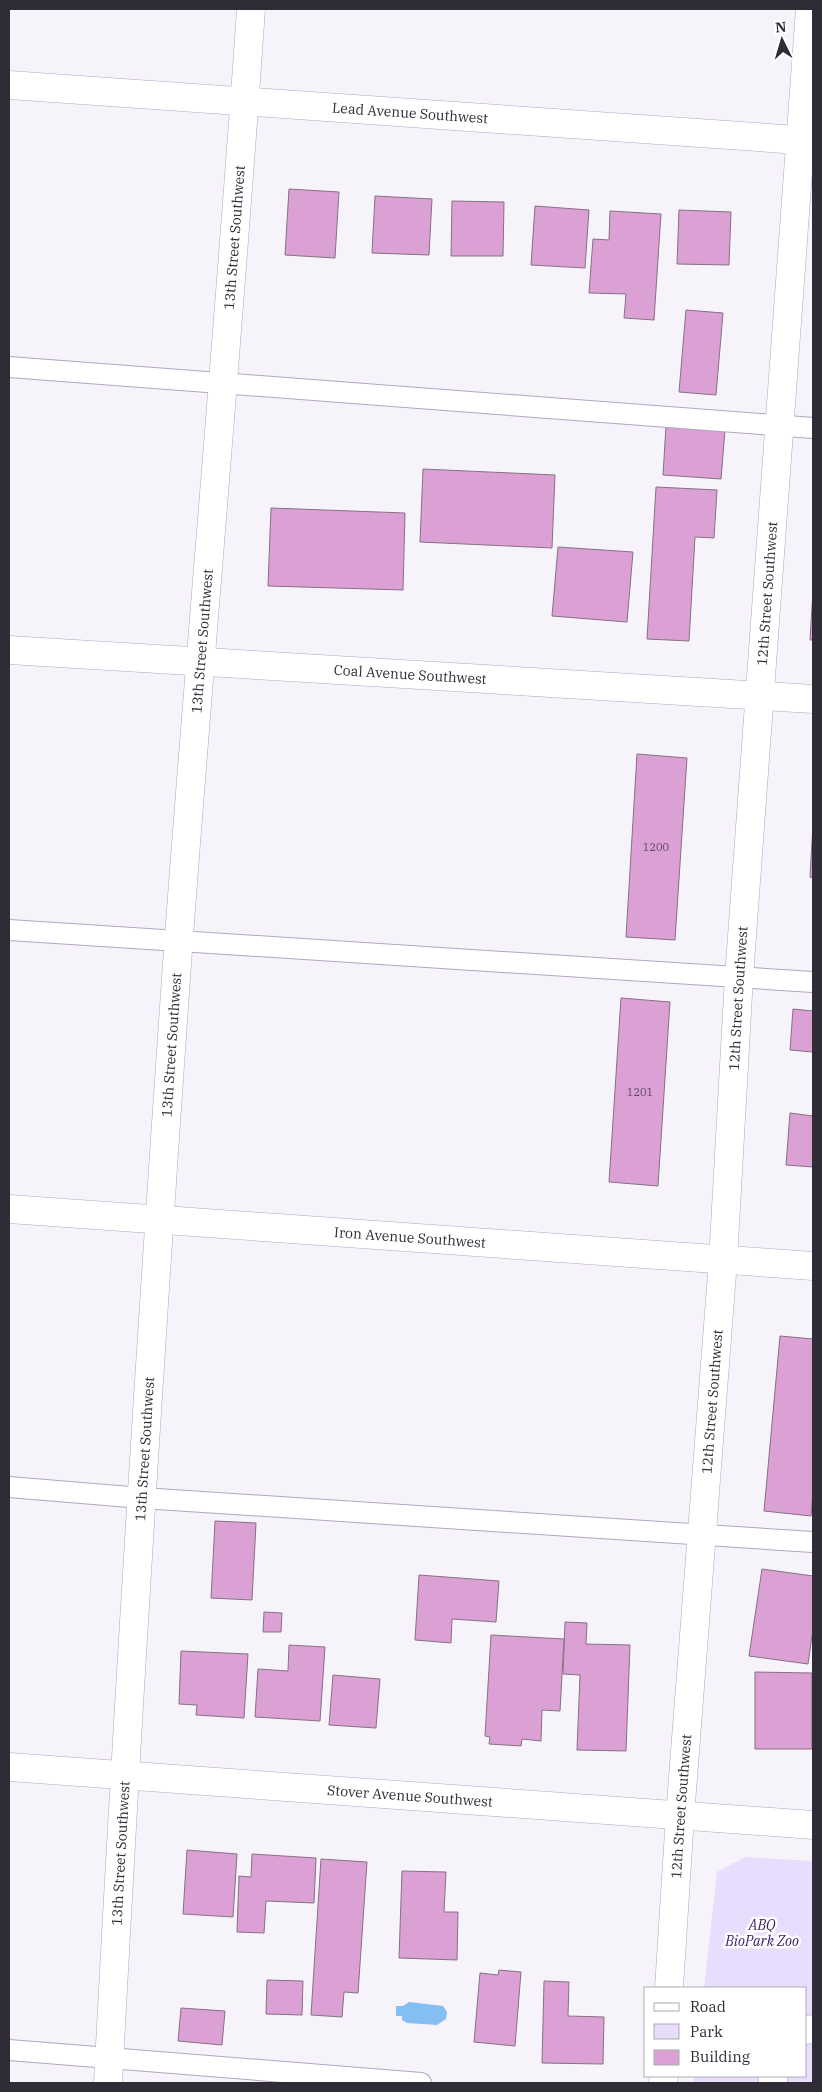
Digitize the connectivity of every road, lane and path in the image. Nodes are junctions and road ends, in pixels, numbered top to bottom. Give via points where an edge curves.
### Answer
1 (251, 9) edge
2 (810, 9) edge
3 (9, 85) edge
4 (244, 102) junction
5 (806, 140) edge
6 (9, 367) edge
7 (222, 384) junction
8 (779, 426) junction
9 (813, 428) edge
10 (9, 650) edge
11 (200, 662) junction
12 (759, 695) junction
13 (813, 699) edge
14 (9, 930) edge
15 (179, 942) junction
16 (739, 977) junction
17 (813, 982) edge
18 (9, 1209) edge
19 (160, 1218) junction
20 (723, 1261) junction
21 (813, 1266) edge
22 (9, 1487) edge
23 (142, 1498) junction
24 (702, 1534) junction
25 (813, 1542) edge
26 (9, 1767) edge
27 (125, 1776) junction
28 (680, 1816) junction
29 (813, 1825) edge
30 (670, 1987) edge
31 (9, 2050) edge
32 (108, 2071) edge
33 (421, 2083) edge

1 - 4 street, 13th Street Southwest
2 - 5 street, 12th Street Southwest
3 - 4 street, Lead Avenue Southwest
4 - 5 street, Lead Avenue Southwest
4 - 7 street, 13th Street Southwest
5 - 8 street, 12th Street Southwest
6 - 7 lane
7 - 8 lane
7 - 11 street, 13th Street Southwest
8 - 9 lane
8 - 12 street, 12th Street Southwest
10 - 11 street, Coal Avenue Southwest
11 - 12 street, Coal Avenue Southwest
11 - 15 street, 13th Street Southwest
12 - 13 street, Coal Avenue Southwest
12 - 16 street, 12th Street Southwest
14 - 15 lane
15 - 16 lane
15 - 19 street, 13th Street Southwest
16 - 17 lane
16 - 20 street, 12th Street Southwest
18 - 19 street, Iron Avenue Southwest
19 - 20 street, Iron Avenue Southwest
19 - 23 street, 13th Street Southwest
20 - 21 street, Iron Avenue Southwest
20 - 24 street, 12th Street Southwest
22 - 23 lane
23 - 24 lane
23 - 27 street, 13th Street Southwest
24 - 25 lane
24 - 28 street, 12th Street Southwest
26 - 27 street, Stover Avenue Southwest
27 - 28 street, Stover Avenue Southwest
27 - 32 street, 13th Street Southwest
28 - 29 street, Stover Avenue Southwest
28 - 30 street, 12th Street Southwest
31 - 32 lane
32 - 33 lane

